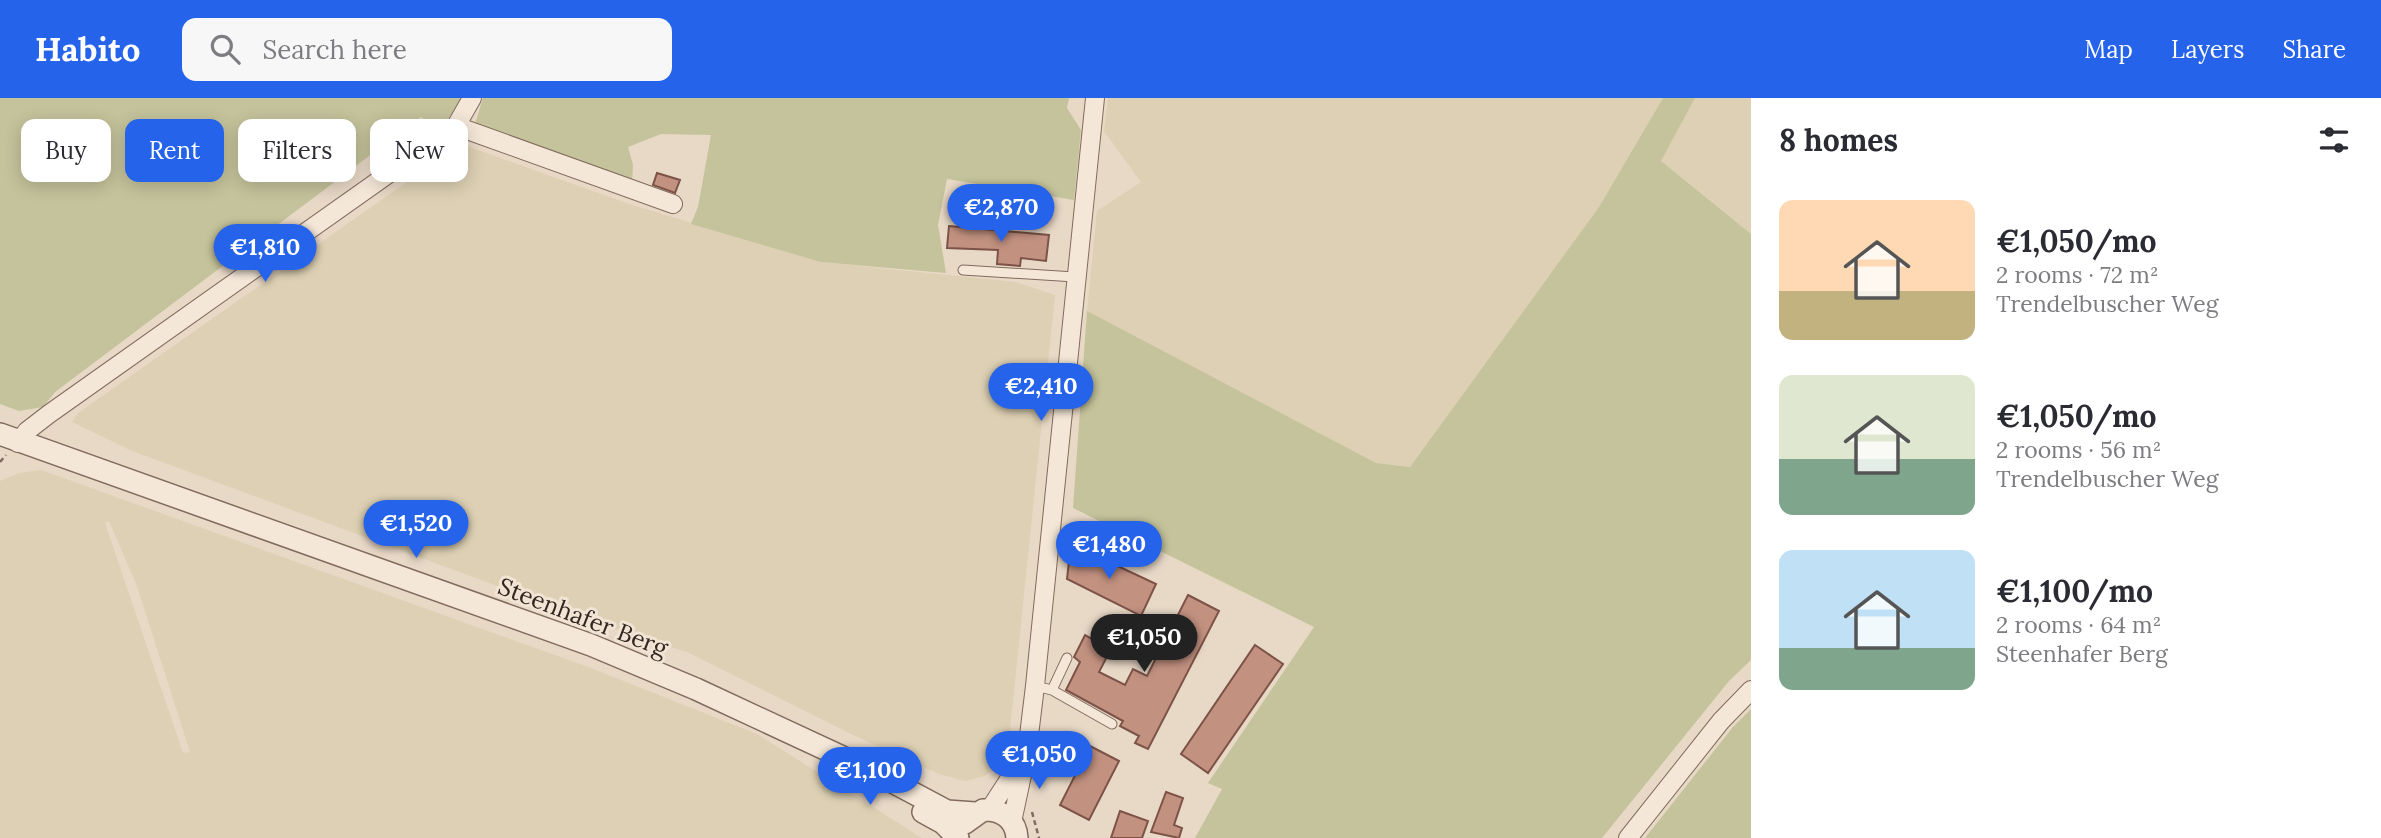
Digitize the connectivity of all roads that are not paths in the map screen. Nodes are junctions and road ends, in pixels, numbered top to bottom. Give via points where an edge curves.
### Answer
1 (472, 98) edge
2 (1095, 98) edge
3 (460, 119) edge
4 (468, 130) edge
5 (377, 182) edge
6 (673, 204) dead end
7 (963, 270) dead end
8 (1075, 277) junction
9 (9, 438) edge
10 (1066, 658) dead end
11 (1043, 688) junction
12 (1751, 690) edge
13 (1112, 724) dead end
14 (807, 743) junction
15 (1027, 752) junction
16 (983, 811) junction
17 (1014, 830) edge
18 (960, 838) edge
19 (1628, 838) edge

1 - 3 street, Steenhafer Berg
2 - 8 street
4 - 6 street
5 - 9 street, Steenhafer Berg via 27,431
7 - 8 lane
8 - 11 street
9 - 14 street, Steenhafer Berg via 591,645
10 - 11 lane
11 - 13 lane
11 - 15 street
12 - 19 street
14 - 16 street, Steenhafer Berg via 947,811
14 - 18 street, Steenhafer Berg via 943,823
15 - 16 street
15 - 17 street
16 - 17 street via 1001,812
16 - 18 street via 967,820

